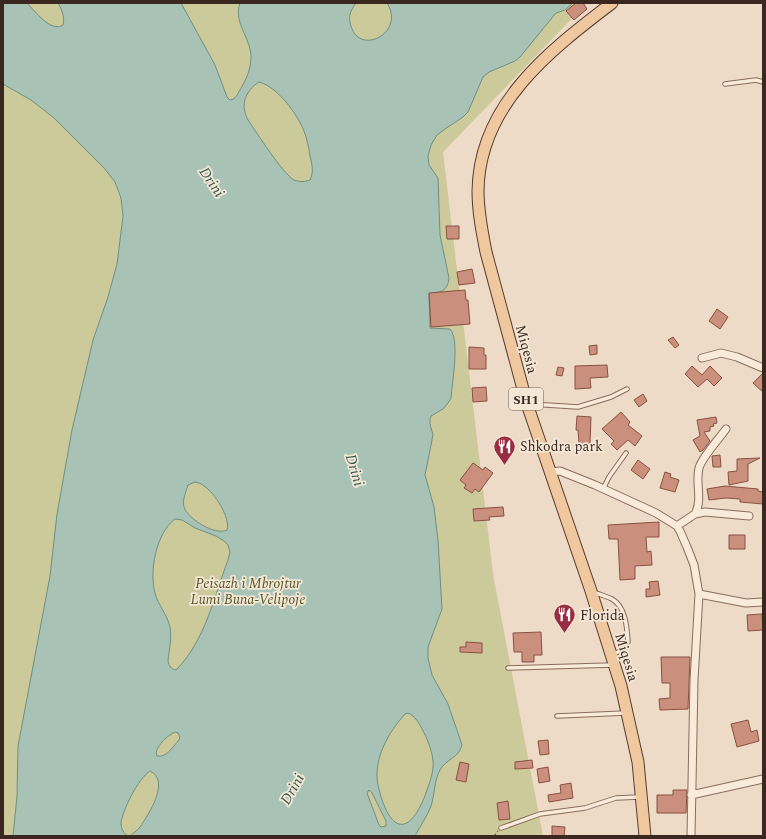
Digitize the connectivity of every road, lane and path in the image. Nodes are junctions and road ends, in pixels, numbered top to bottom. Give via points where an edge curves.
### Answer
1 (612, 3) edge
2 (763, 82) edge
3 (725, 84) dead end
4 (702, 358) dead end
5 (763, 368) edge
6 (627, 389) dead end
7 (527, 404) junction
8 (726, 429) dead end
9 (626, 453) dead end
10 (550, 472) junction
11 (603, 489) junction
12 (695, 514) junction
13 (749, 516) dead end
14 (677, 526) junction
15 (591, 591) junction
16 (699, 594) junction
17 (763, 602) edge
18 (746, 603) junction
19 (763, 607) edge
20 (613, 660) junction
21 (508, 668) dead end
22 (627, 714) junction
23 (557, 716) dead end
24 (763, 780) edge
25 (692, 795) junction
26 (641, 796) junction
27 (501, 828) dead end
28 (645, 836) edge
29 (690, 836) edge

1 - 7 main road, Miqesia / SH1 via 534,69 507,101 493,124 485,145 478,191 481,227
2 - 3 lane via 756,80
4 - 5 street via 721,353
6 - 7 lane via 578,407
7 - 10 main road, Miqesia / SH1
8 - 12 street via 701,462 699,500
9 - 11 lane
10 - 11 street via 560,471
10 - 15 main road, Miqesia / SH1
11 - 14 street via 656,513
12 - 13 street via 711,512
12 - 14 street
14 - 16 street via 694,565
15 - 20 main road, Miqesia / SH1
15 - 20 lane via 613,600 621,608 628,642
16 - 18 street
16 - 25 street via 694,680
17 - 18 street
18 - 19 street
20 - 21 lane
20 - 22 main road, Miqesia / SH1
22 - 23 lane
22 - 26 main road, Miqesia / SH1 via 638,762
24 - 25 street
25 - 29 street
26 - 27 lane via 616,798 585,808 540,814
26 - 28 main road, Miqesia / SH1

